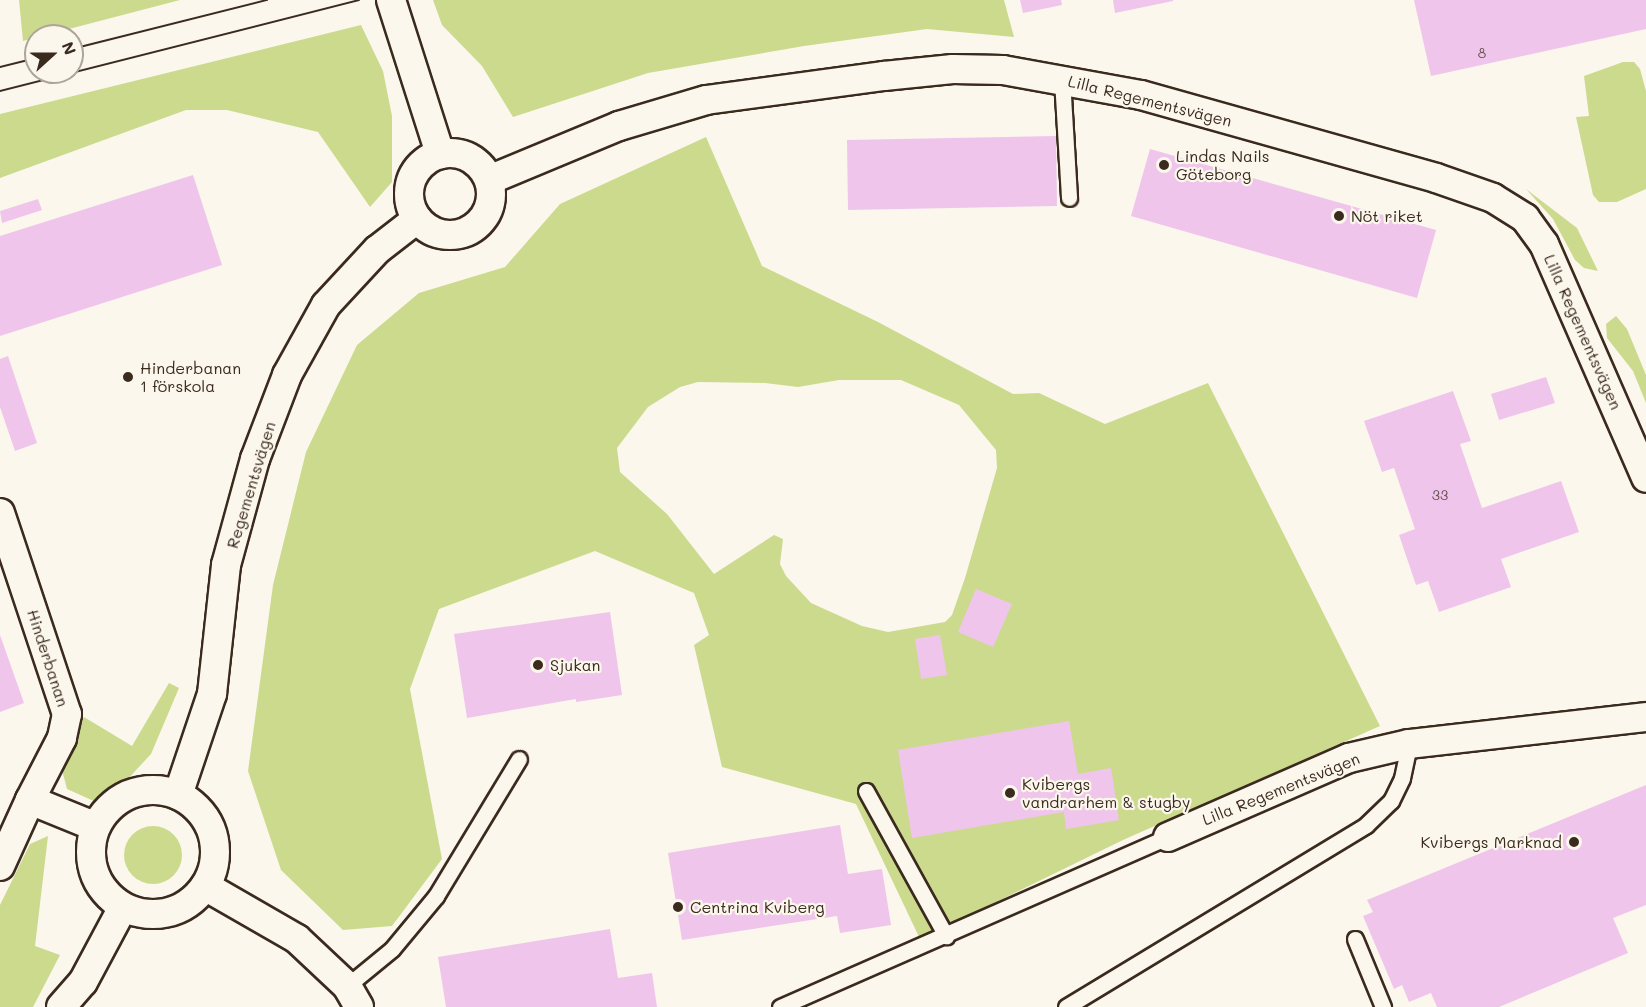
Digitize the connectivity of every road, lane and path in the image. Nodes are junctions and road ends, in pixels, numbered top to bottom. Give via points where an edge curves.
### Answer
1 (391, 0) edge
2 (1062, 79) junction
3 (440, 154) junction
4 (489, 180) junction
5 (1069, 198) dead end
6 (417, 219) junction
7 (1646, 478) edge
8 (0, 513) edge
9 (1646, 717) edge
10 (1409, 744) junction
11 (519, 759) dead end
12 (866, 791) dead end
13 (178, 795) junction
14 (30, 800) junction
15 (96, 827) junction
16 (1168, 837) joint
17 (0, 866) edge
18 (206, 886) junction
19 (123, 907) junction
20 (946, 936) junction
21 (1355, 939) dead end
22 (353, 997) edge
23 (61, 1007) edge
24 (780, 1007) edge
25 (1066, 1007) edge
26 (1383, 1007) edge

1 - 3 street
2 - 4 street, Lilla Regementsvägen via 953,69 706,100 619,126
2 - 5 lane
2 - 7 street, Lilla Regementsvägen via 1141,95 1436,178 1493,198 1525,218 1544,244
3 - 4 street via 466,156 482,168
3 - 6 street via 421,165 410,184 409,199
4 - 6 street via 489,207 483,219 467,232 440,234
6 - 13 street, Regementsvägen via 377,250 326,304 287,375 255,459 226,565 212,694
8 - 14 street, Hinderbanan via 67,714 62,738
9 - 10 street, Lilla Regementsvägen
10 - 16 street, Lilla Regementsvägen via 1349,758
10 - 25 lane via 1402,778 1391,801 1366,825
11 - 22 lane via 436,896
12 - 20 lane
13 - 15 street via 154,790 131,794 110,807
13 - 18 street via 202,814 213,834 214,864
14 - 15 street
14 - 17 street, Hinderbanan
15 - 19 street via 93,869 107,894
16 - 20 lane
18 - 19 street via 187,905 169,913 149,914
18 - 22 street via 297,939
19 - 23 street via 83,982
20 - 24 lane
21 - 26 lane

